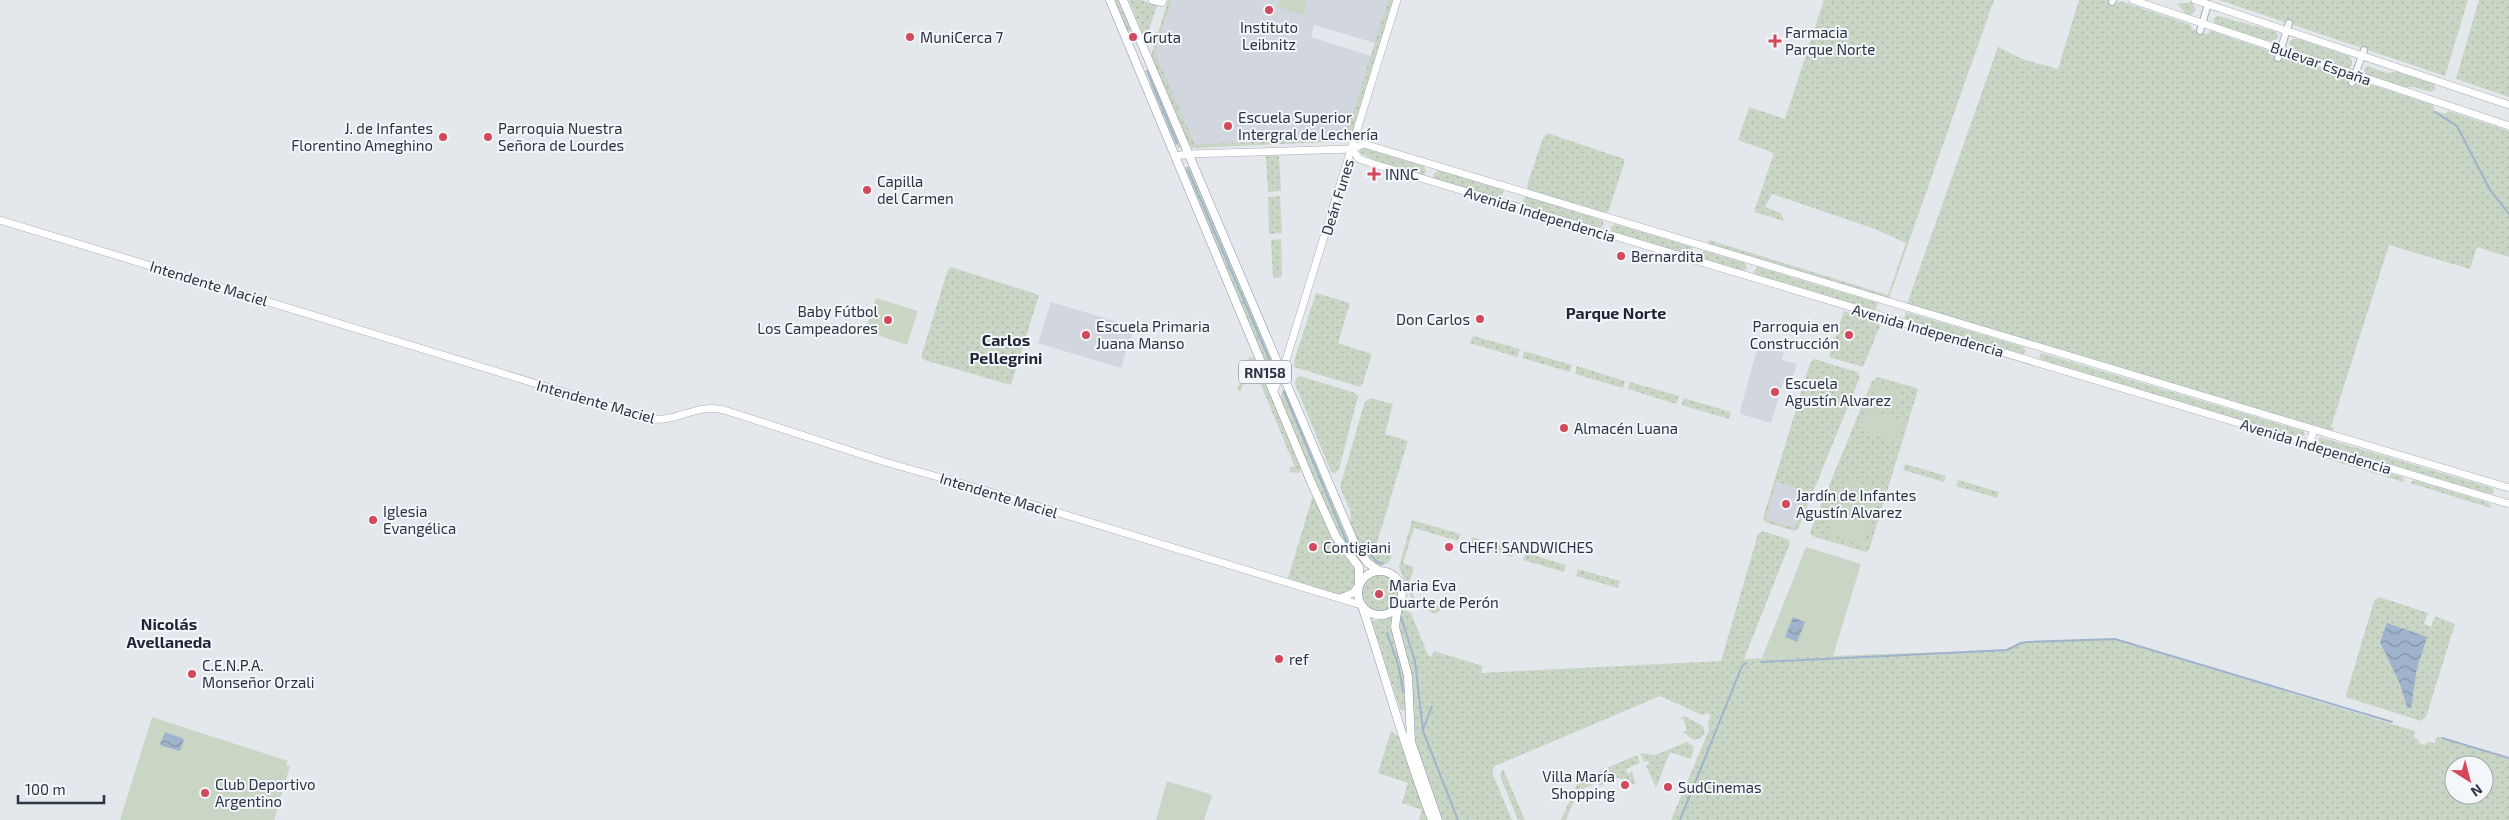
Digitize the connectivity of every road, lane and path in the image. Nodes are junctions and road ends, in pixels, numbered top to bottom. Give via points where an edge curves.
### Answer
1 (1110, 0) edge
2 (1123, 0) edge
3 (1153, 0) edge
4 (1397, 0) edge
5 (2133, 0) edge
6 (2195, 0) edge
7 (1162, 2) dead end
8 (2208, 4) junction
9 (2202, 23) junction
10 (2288, 27) junction
11 (2200, 31) dead end
12 (2281, 49) junction
13 (2363, 53) junction
14 (2278, 58) dead end
15 (2355, 74) junction
16 (2352, 83) dead end
17 (2509, 105) edge
18 (2509, 126) edge
19 (1352, 149) junction
20 (1188, 154) junction
21 (1175, 156) junction
22 (0, 220) edge
23 (1886, 301) junction
24 (1900, 305) junction
25 (1881, 316) junction
26 (1896, 320) junction
27 (1282, 373) junction
28 (1273, 392) junction
29 (2314, 430) junction
30 (2309, 444) junction
31 (2509, 488) edge
32 (2509, 504) edge
33 (1379, 570) junction
34 (1359, 584) junction
35 (1337, 598) junction
36 (1398, 604) junction
37 (1361, 606) junction
38 (1410, 714) junction
39 (1398, 716) junction
40 (1432, 820) edge
41 (1438, 820) edge

1 - 21 highway, RN158
2 - 20 highway, RN158
3 - 7 highway
4 - 19 main road, Deán Funes
5 - 9 main road, Bulevar España
6 - 8 main road, Bulevar España
8 - 9 street
8 - 10 main road, Bulevar España
9 - 11 street
9 - 12 main road, Bulevar España
10 - 12 street
10 - 13 main road, Bulevar España
12 - 14 street
12 - 15 main road, Bulevar España
13 - 15 street
13 - 17 main road, Bulevar España
15 - 16 street
15 - 18 main road, Bulevar España
19 - 20 main road, Avenida Independencia
19 - 23 main road, Avenida Independencia via 1364,144
19 - 25 main road, Avenida Independencia via 1359,159 1374,164
19 - 27 main road, Deán Funes
20 - 21 main road, Avenida Independencia
20 - 27 highway, RN158
21 - 28 highway, RN158
22 - 35 main road, Intendente Maciel via 652,419 662,420 700,408 724,410 885,462
23 - 24 main road, Avenida Independencia
23 - 25 main road via 1881,306
24 - 26 main road via 1902,314
24 - 29 main road, Avenida Independencia
25 - 26 main road, Avenida Independencia
26 - 30 main road, Avenida Independencia
27 - 28 main road, Deán Funes
27 - 33 highway, RN158 via 1358,548 1368,563
28 - 34 highway, RN158 via 1336,537 1358,567
29 - 30 main road
29 - 31 main road, Avenida Independencia
30 - 32 main road, Avenida Independencia
33 - 34 highway via 1366,575
33 - 36 highway, RN158 via 1399,581 1402,591
34 - 35 main road via 1350,595
34 - 37 highway, RN158
35 - 37 main road, Intendente Maciel
36 - 37 highway via 1390,612 1379,615
36 - 38 highway, RN158 via 1395,627 1408,676
37 - 39 highway, RN158
38 - 39 highway
38 - 41 highway, RN158 via 1414,756
39 - 40 highway, RN158

